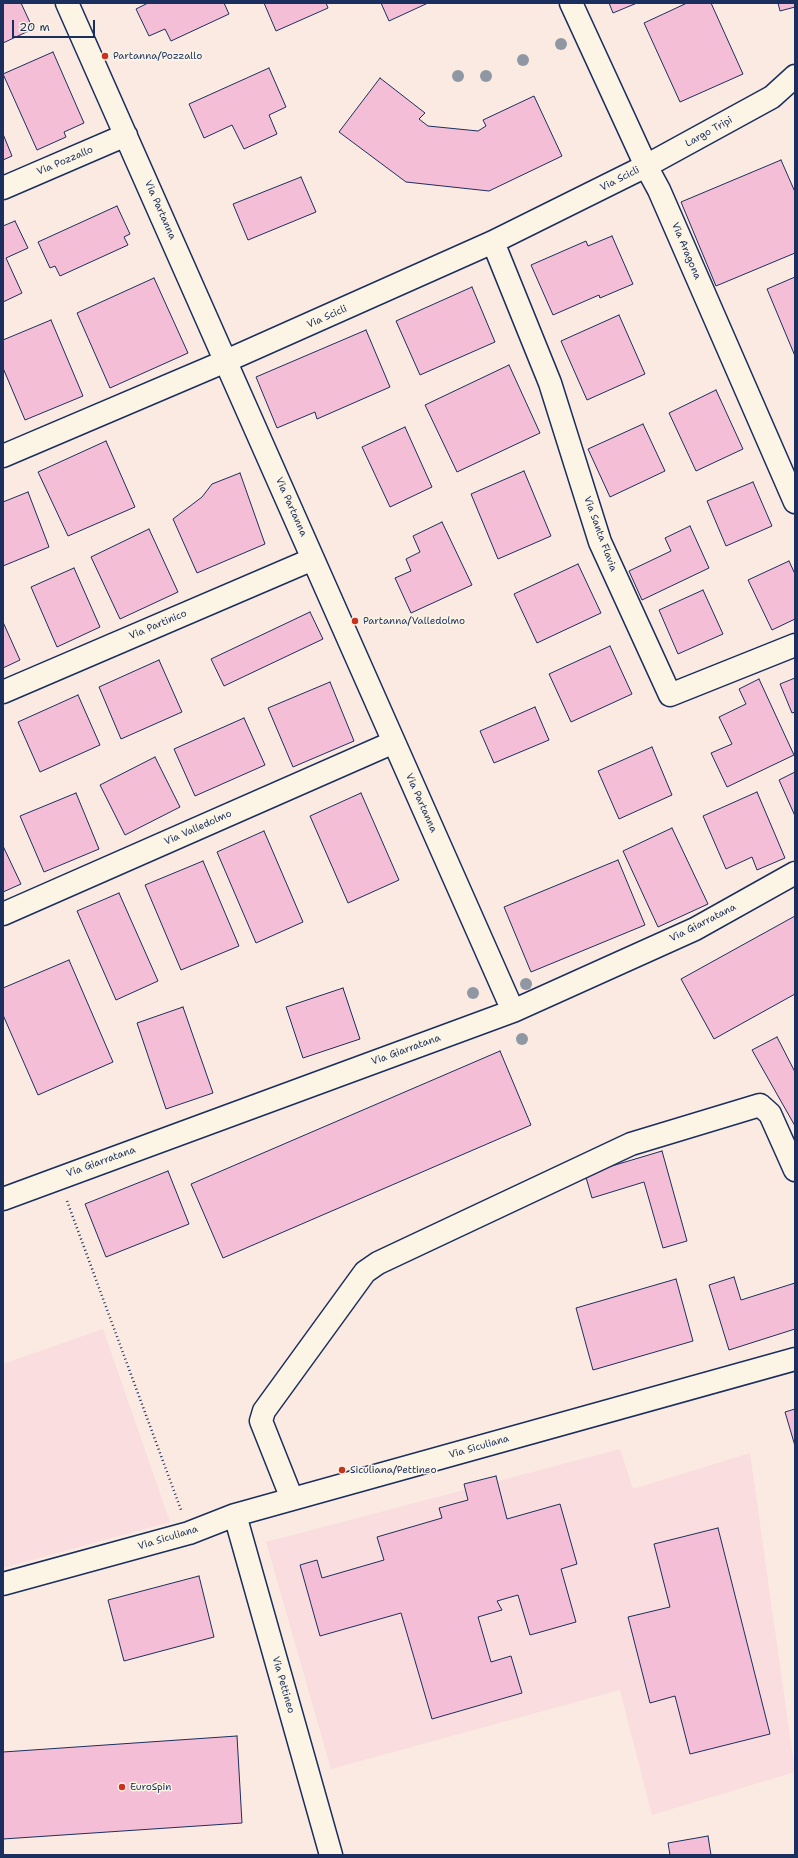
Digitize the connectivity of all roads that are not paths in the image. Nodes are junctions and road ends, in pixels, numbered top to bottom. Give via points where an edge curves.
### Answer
1 (67, 3) edge
2 (571, 3) edge
3 (795, 76) edge
4 (126, 135) junction
5 (646, 166) junction
6 (3, 188) edge
7 (493, 242) junction
8 (226, 361) junction
9 (3, 456) edge
10 (790, 479) edge
11 (795, 502) edge
12 (313, 559) junction
13 (795, 645) edge
14 (3, 692) edge
15 (394, 742) junction
16 (795, 873) edge
17 (3, 914) edge
18 (513, 1011) junction
19 (795, 1170) edge
20 (3, 1199) edge
21 (795, 1359) edge
22 (292, 1499) junction
23 (235, 1515) junction
24 (3, 1584) edge
25 (331, 1855) edge

1 - 4 street, Via Partanna
2 - 5 street, Via Aragona
3 - 5 street, Largo Tripi via 772,97
4 - 6 street, Via Pozzallo
4 - 8 street, Via Partanna
5 - 7 street, Via Scicli
5 - 10 street, Via Aragona
7 - 8 street, Via Scicli
7 - 13 street, Via Santa Flavia via 550,383 600,542 670,695
8 - 9 street, Via Scicli
8 - 12 street, Via Partanna
10 - 11 street, Via Aragona
12 - 14 street, Via Partinico
12 - 15 street, Via Partanna
15 - 17 street, Via Valledolmo
15 - 18 street, Via Partanna
16 - 18 street, Via Giarratana via 695,928
18 - 20 street, Via Giarratana
19 - 22 street via 770,1114 760,1105 631,1144 378,1263 365,1272 264,1411 260,1421
21 - 22 street, Via Siculiana
22 - 23 street, Via Siculiana
23 - 24 street, Via Siculiana via 190,1533
23 - 25 street, Via Pettineo

